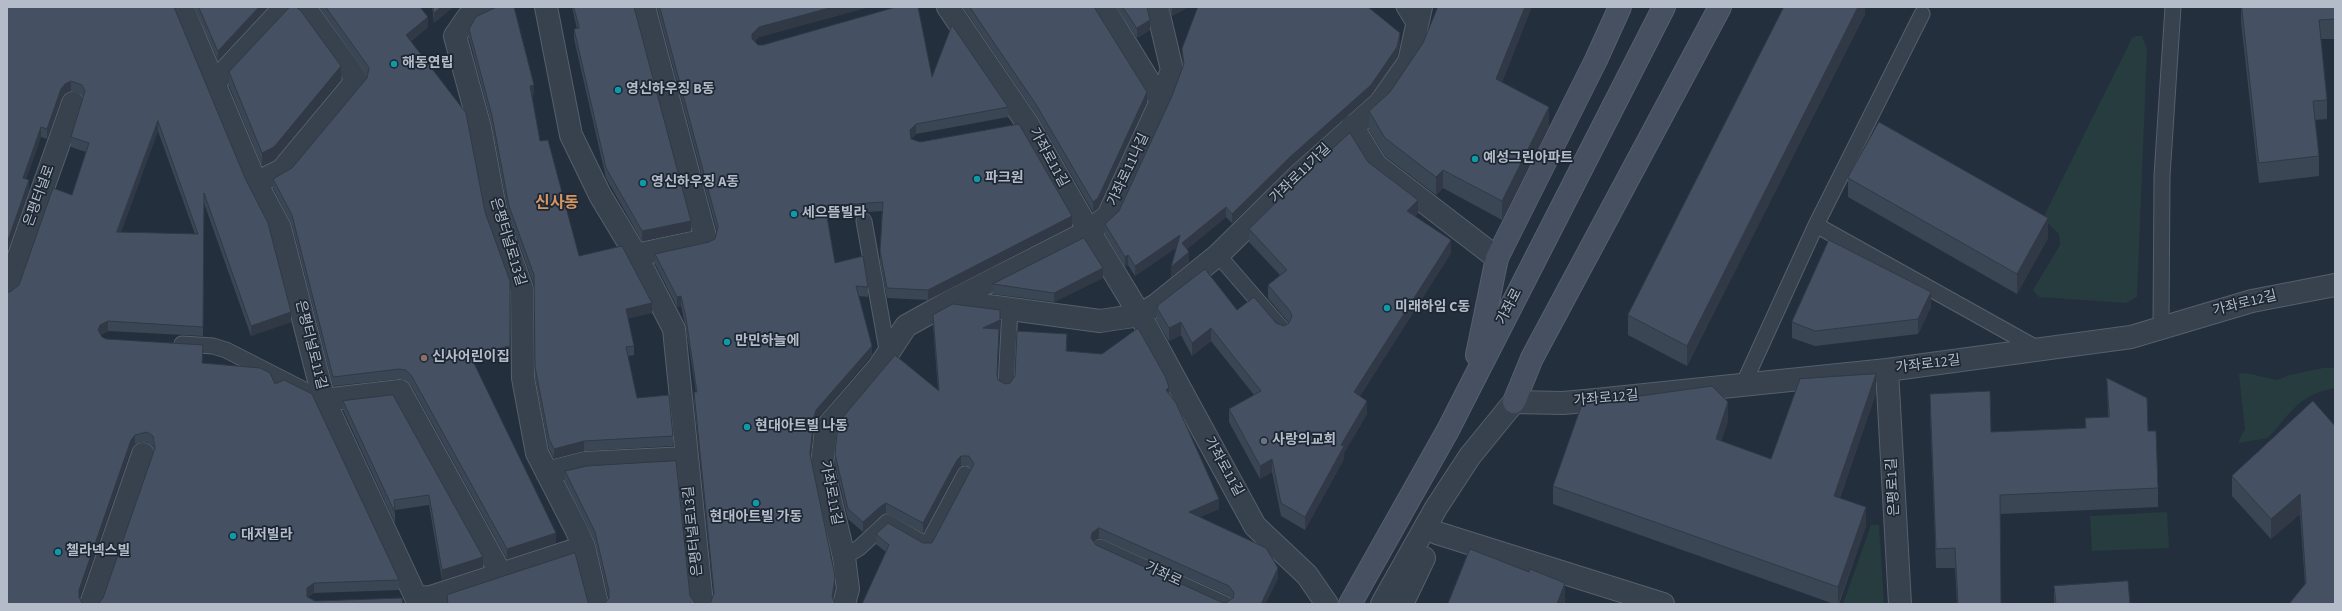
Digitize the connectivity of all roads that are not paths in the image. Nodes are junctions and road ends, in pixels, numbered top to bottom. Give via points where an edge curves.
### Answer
1 (182, 7) edge
2 (285, 7) edge
3 (491, 7) edge
4 (546, 7) edge
5 (644, 7) edge
6 (948, 7) edge
7 (1103, 7) edge
8 (1157, 7) edge
9 (1404, 7) edge
10 (1421, 7) edge
11 (1620, 7) edge
12 (1664, 7) edge
13 (1720, 7) edge
14 (2174, 7) edge
15 (310, 10) edge
16 (1922, 14) dead end
17 (1417, 28) junction
18 (214, 82) junction
19 (1161, 102) junction
20 (73, 103) dead end
21 (1352, 126) junction
22 (256, 183) junction
23 (864, 221) dead end
24 (1816, 225) junction
25 (1089, 231) junction
26 (1218, 255) junction
27 (636, 256) junction
28 (1497, 258) junction
29 (2335, 285) edge
30 (7, 290) edge
31 (951, 301) junction
32 (1010, 309) junction
33 (1140, 314) junction
34 (2161, 328) junction
35 (1283, 330) edge
36 (168, 344) edge
37 (2040, 350) junction
38 (888, 355) junction
39 (1887, 370) junction
40 (1472, 382) junction
41 (1006, 385) edge
42 (1743, 385) junction
43 (324, 400) junction
44 (1514, 402) junction
45 (143, 454) dead end
46 (687, 458) junction
47 (547, 473) junction
48 (965, 474) dead end
49 (1437, 533) junction
50 (584, 547) junction
51 (1100, 547) edge
52 (844, 557) junction
53 (501, 574) junction
54 (412, 600) edge
55 (91, 604) edge
56 (597, 604) edge
57 (702, 604) edge
58 (844, 604) edge
59 (1225, 604) edge
60 (1327, 604) edge
61 (1350, 604) edge
62 (1382, 604) edge
63 (1402, 604) edge
64 (1663, 604) edge
65 (1900, 604) edge

1 - 18 street, 은평터널로11길
2 - 18 street
3 - 47 street, 은평터널로13길 via 468,17 455,36 480,128 497,219 522,288 523,378 537,453
4 - 27 street, 은평터널로13길 via 571,135 600,195
5 - 27 street via 706,240
6 - 25 street, 가좌로11길
7 - 19 street
8 - 19 street, 가좌로11나길 via 1172,70
9 - 17 lane
10 - 17 street, 가좌로11가길
11 - 28 main road
12 - 40 main road, 가좌로
13 - 44 main road via 1532,358
14 - 34 lane via 2162,168
15 - 22 street via 357,80 282,170
16 - 24 lane
17 - 21 street, 가좌로11가길 via 1409,62 1380,103
18 - 22 street, 은평터널로11길
19 - 25 street, 가좌로11나길 via 1108,216
20 - 30 street, 은평터널로
21 - 26 street, 가좌로11가길
21 - 28 street via 1376,165
22 - 43 street, 은평터널로11길 via 280,228
23 - 38 lane
24 - 37 lane
24 - 42 lane
25 - 31 street, 가좌로11나길
25 - 33 street, 가좌로11길
26 - 33 street, 가좌로11가길 via 1156,306
26 - 35 lane
27 - 46 street, 은평터널로13길 via 674,329
28 - 40 main road
29 - 34 street, 가좌로12길 via 2252,301
31 - 32 street
31 - 38 street, 가좌로11길 via 906,326
32 - 33 street via 1100,321
32 - 41 lane
33 - 60 street, 가좌로11길 via 1255,526 1307,575
34 - 37 street, 가좌로12길 via 2131,337
36 - 43 lane via 213,346 226,350
37 - 39 street, 가좌로12길
38 - 52 street, 가좌로11길 via 826,428 822,464
39 - 42 street, 가좌로12길
39 - 65 street, 은평로1길
40 - 61 main road, 가좌로
42 - 44 street, 가좌로12길 via 1563,403
43 - 53 street via 400,392
43 - 54 street, 은평터널로11길
44 - 49 street via 1504,428
44 - 62 street via 1470,456 1436,508
45 - 55 street
46 - 47 street via 585,463
46 - 57 street, 은평터널로13길
47 - 50 street, 은평터널로13길
48 - 52 lane via 927,545 887,522 859,548
49 - 63 street
49 - 64 street
50 - 53 street
50 - 56 street
51 - 59 lane, 가좌로
52 - 58 street via 848,588
53 - 54 street via 431,597

